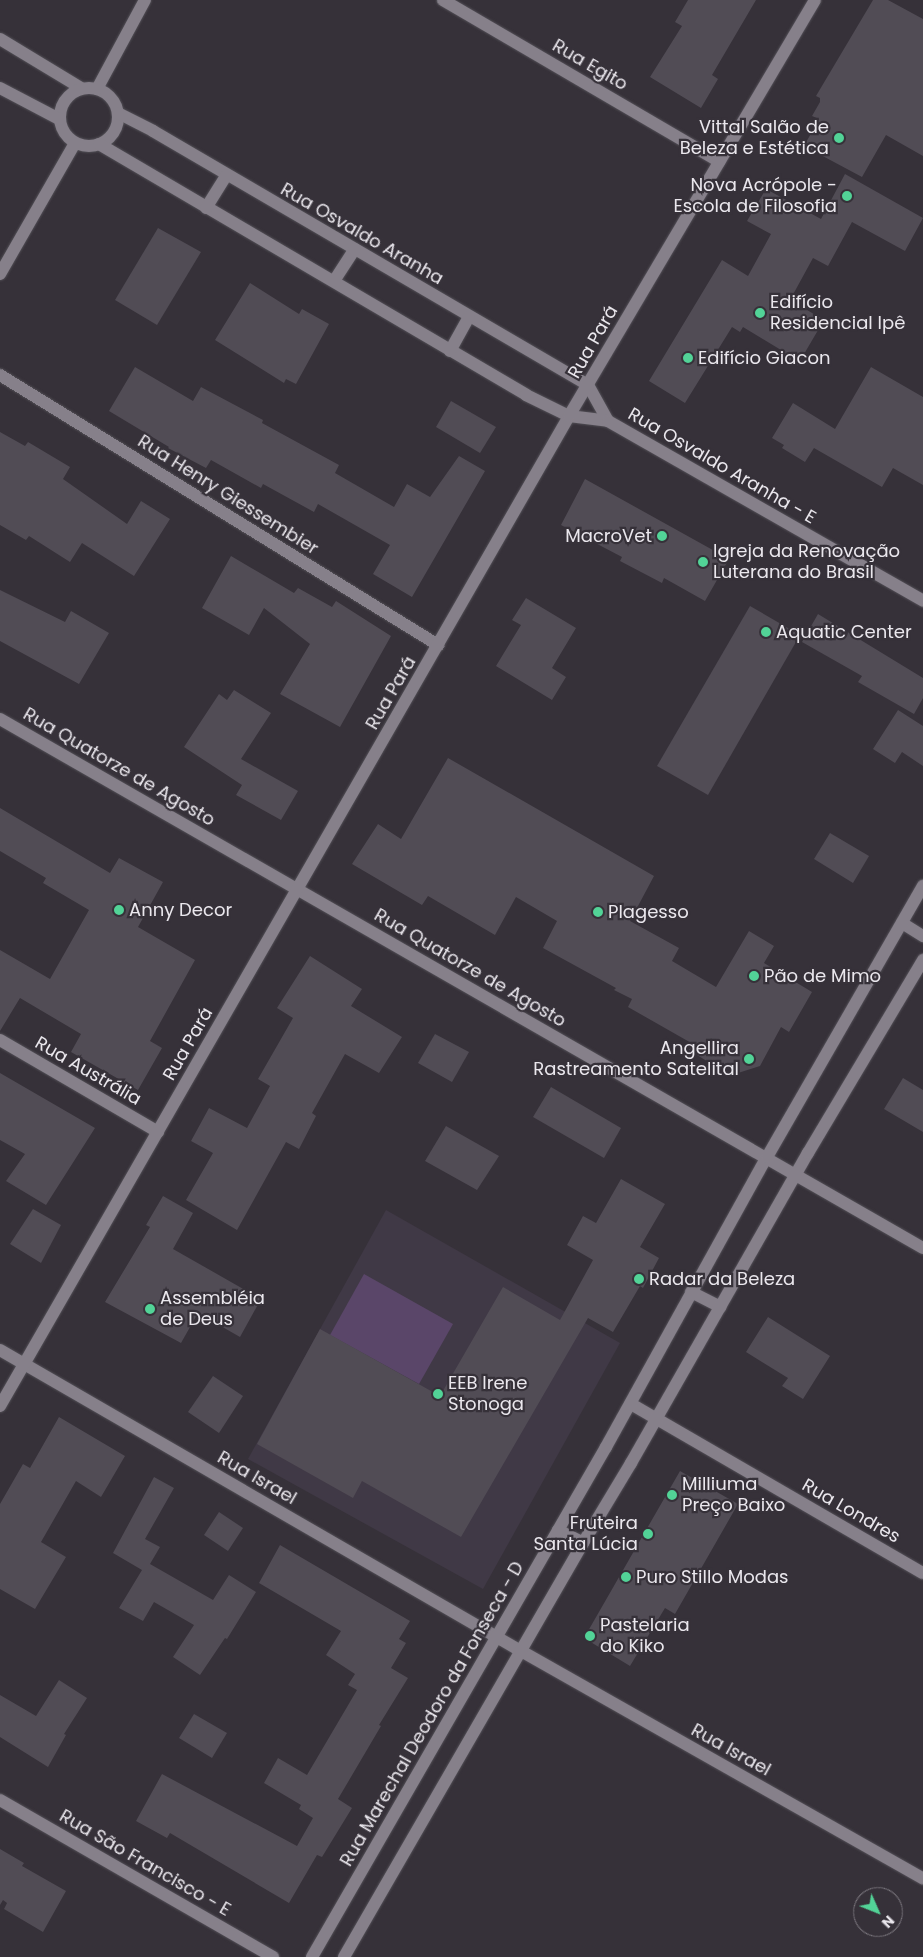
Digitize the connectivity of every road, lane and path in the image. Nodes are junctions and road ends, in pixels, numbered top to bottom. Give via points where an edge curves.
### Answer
1 (145, 0) edge
2 (443, 0) edge
3 (816, 0) edge
4 (0, 39) edge
5 (0, 88) edge
6 (81, 88) junction
7 (97, 89) junction
8 (118, 113) junction
9 (59, 119) junction
10 (75, 143) junction
11 (99, 144) junction
12 (719, 161) junction
13 (227, 174) junction
14 (206, 208) junction
15 (355, 249) junction
16 (0, 274) edge
17 (334, 282) junction
18 (469, 317) junction
19 (450, 351) junction
20 (0, 375) edge
21 (588, 385) junction
22 (569, 416) junction
23 (608, 421) junction
24 (923, 601) edge
25 (438, 646) junction
26 (0, 720) edge
27 (923, 886) edge
28 (297, 890) junction
29 (902, 923) junction
30 (923, 936) edge
31 (923, 960) edge
32 (0, 1040) edge
33 (158, 1132) junction
34 (767, 1158) junction
35 (797, 1174) junction
36 (923, 1248) edge
37 (692, 1292) junction
38 (720, 1307) junction
39 (0, 1350) edge
40 (24, 1364) junction
41 (631, 1404) junction
42 (0, 1406) edge
43 (657, 1419) junction
44 (558, 1530) junction
45 (582, 1543) junction
46 (923, 1573) edge
47 (497, 1637) junction
48 (521, 1652) junction
49 (0, 1800) edge
50 (923, 1878) edge
51 (272, 1957) edge
52 (312, 1957) edge
53 (344, 1957) edge

1 - 7 street
2 - 12 street, Rua Egito
3 - 12 street, Rua Pará
4 - 6 street
5 - 9 street
6 - 7 street
6 - 9 street via 69,94 61,106
7 - 8 street via 109,95
8 - 11 street via 110,137
8 - 13 street, Rua Osvaldo Aranha
9 - 10 street via 61,128
10 - 11 street
10 - 16 street
11 - 14 street
12 - 21 street, Rua Pará
13 - 14 street
13 - 15 street, Rua Osvaldo Aranha
14 - 17 street
15 - 17 street
15 - 18 street, Rua Osvaldo Aranha
17 - 19 street
18 - 19 street
18 - 21 street, Rua Osvaldo Aranha
19 - 22 street
20 - 25 street, Rua Henry Giessembier
21 - 22 street, Rua Pará
21 - 23 street, Rua Osvaldo Aranha - E
22 - 23 street, Rua Osvaldo Aranha - E
22 - 25 street, Rua Pará
23 - 24 street, Rua Osvaldo Aranha - E
25 - 28 street, Rua Pará
26 - 28 street, Rua Quatorze de Agosto
27 - 29 street
28 - 33 street, Rua Pará
28 - 34 street, Rua Quatorze de Agosto
29 - 30 street
29 - 34 street, Rua Marechal Deodoro da Fonseca - D
31 - 35 street
32 - 33 street, Rua Austrália
33 - 40 street, Rua Pará
34 - 35 street, Rua Quatorze de Agosto
34 - 37 street, Rua Marechal Deodoro da Fonseca - D
35 - 36 street, Rua Quatorze de Agosto
35 - 38 street
37 - 38 street
37 - 41 street, Rua Marechal Deodoro da Fonseca - D
38 - 43 street
39 - 40 street, Rua Israel
40 - 42 street, Rua Pará
40 - 47 street, Rua Israel
41 - 43 street, Rua Londres
41 - 44 street, Rua Marechal Deodoro da Fonseca - D
43 - 45 street
43 - 46 street, Rua Londres
44 - 45 street
44 - 47 street, Rua Marechal Deodoro da Fonseca - D
45 - 48 street
47 - 48 street, Rua Israel
47 - 52 street, Rua Marechal Deodoro da Fonseca - D
48 - 50 street, Rua Israel
48 - 53 street
49 - 51 street, Rua São Francisco - E

